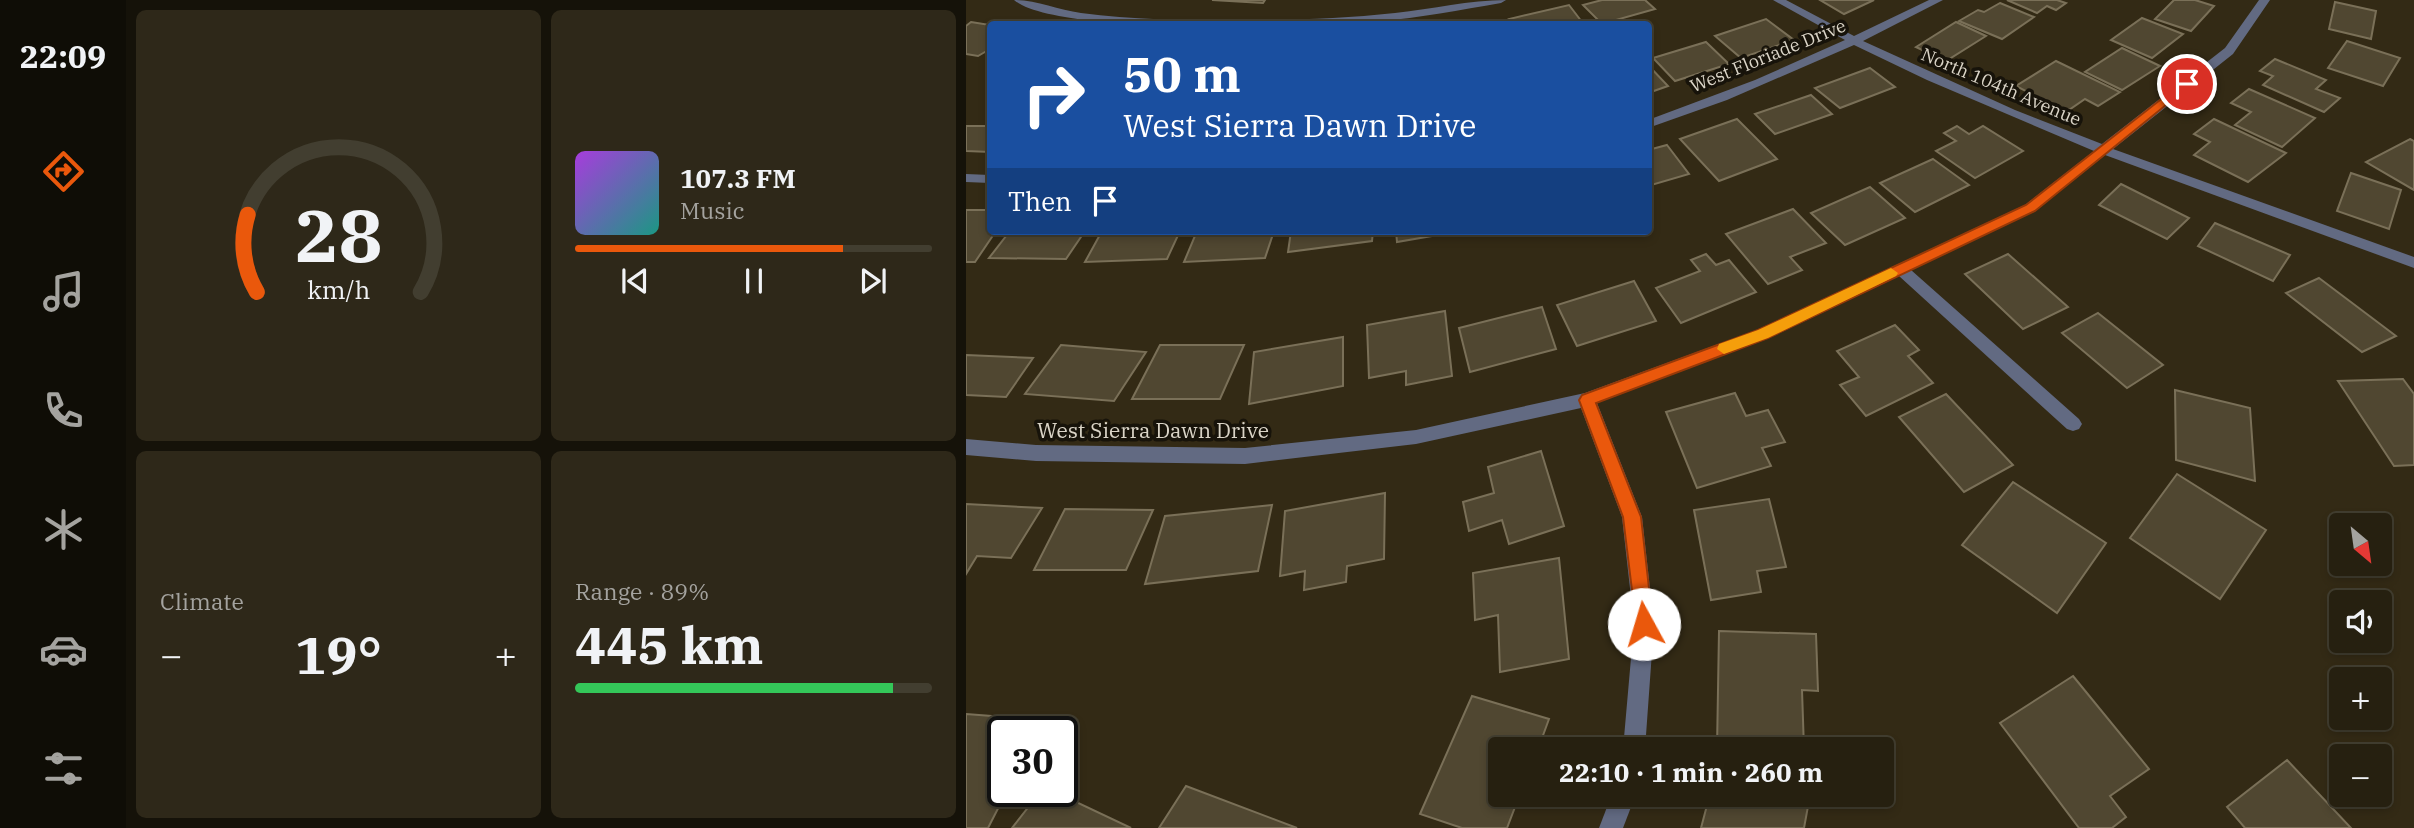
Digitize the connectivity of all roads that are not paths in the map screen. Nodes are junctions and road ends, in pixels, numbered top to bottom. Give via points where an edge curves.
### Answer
1 (1019, 0) edge
2 (1501, 0) edge
3 (1777, 0) edge
4 (1938, 0) edge
5 (2265, 0) edge
6 (1176, 21) edge
7 (1290, 21) edge
8 (1853, 43) junction
9 (1652, 123) edge
10 (2103, 151) junction
11 (966, 178) edge
12 (987, 179) edge
13 (2414, 263) edge
14 (1900, 269) junction
15 (1587, 400) junction
16 (2073, 424) dead end
17 (966, 447) edge
18 (1635, 737) edge
19 (1619, 807) edge
20 (1611, 828) edge

1 - 6 street via 1028,7 1072,16
2 - 7 street via 1363,19
3 - 8 street, North 104th Avenue
4 - 8 street, West Floriade Drive
5 - 10 street, West Sierra Dawn Drive via 2229,51
8 - 9 street, West Floriade Drive via 1757,85
8 - 10 street, North 104th Avenue
10 - 13 street, North 104th Avenue
10 - 14 street, West Sierra Dawn Drive via 2030,208
11 - 12 street
14 - 15 street, West Sierra Dawn Drive via 1763,334
14 - 16 street
15 - 17 street, West Sierra Dawn Drive via 1416,437 1245,456 1036,453
15 - 18 street via 1632,517 1644,624
19 - 20 street

